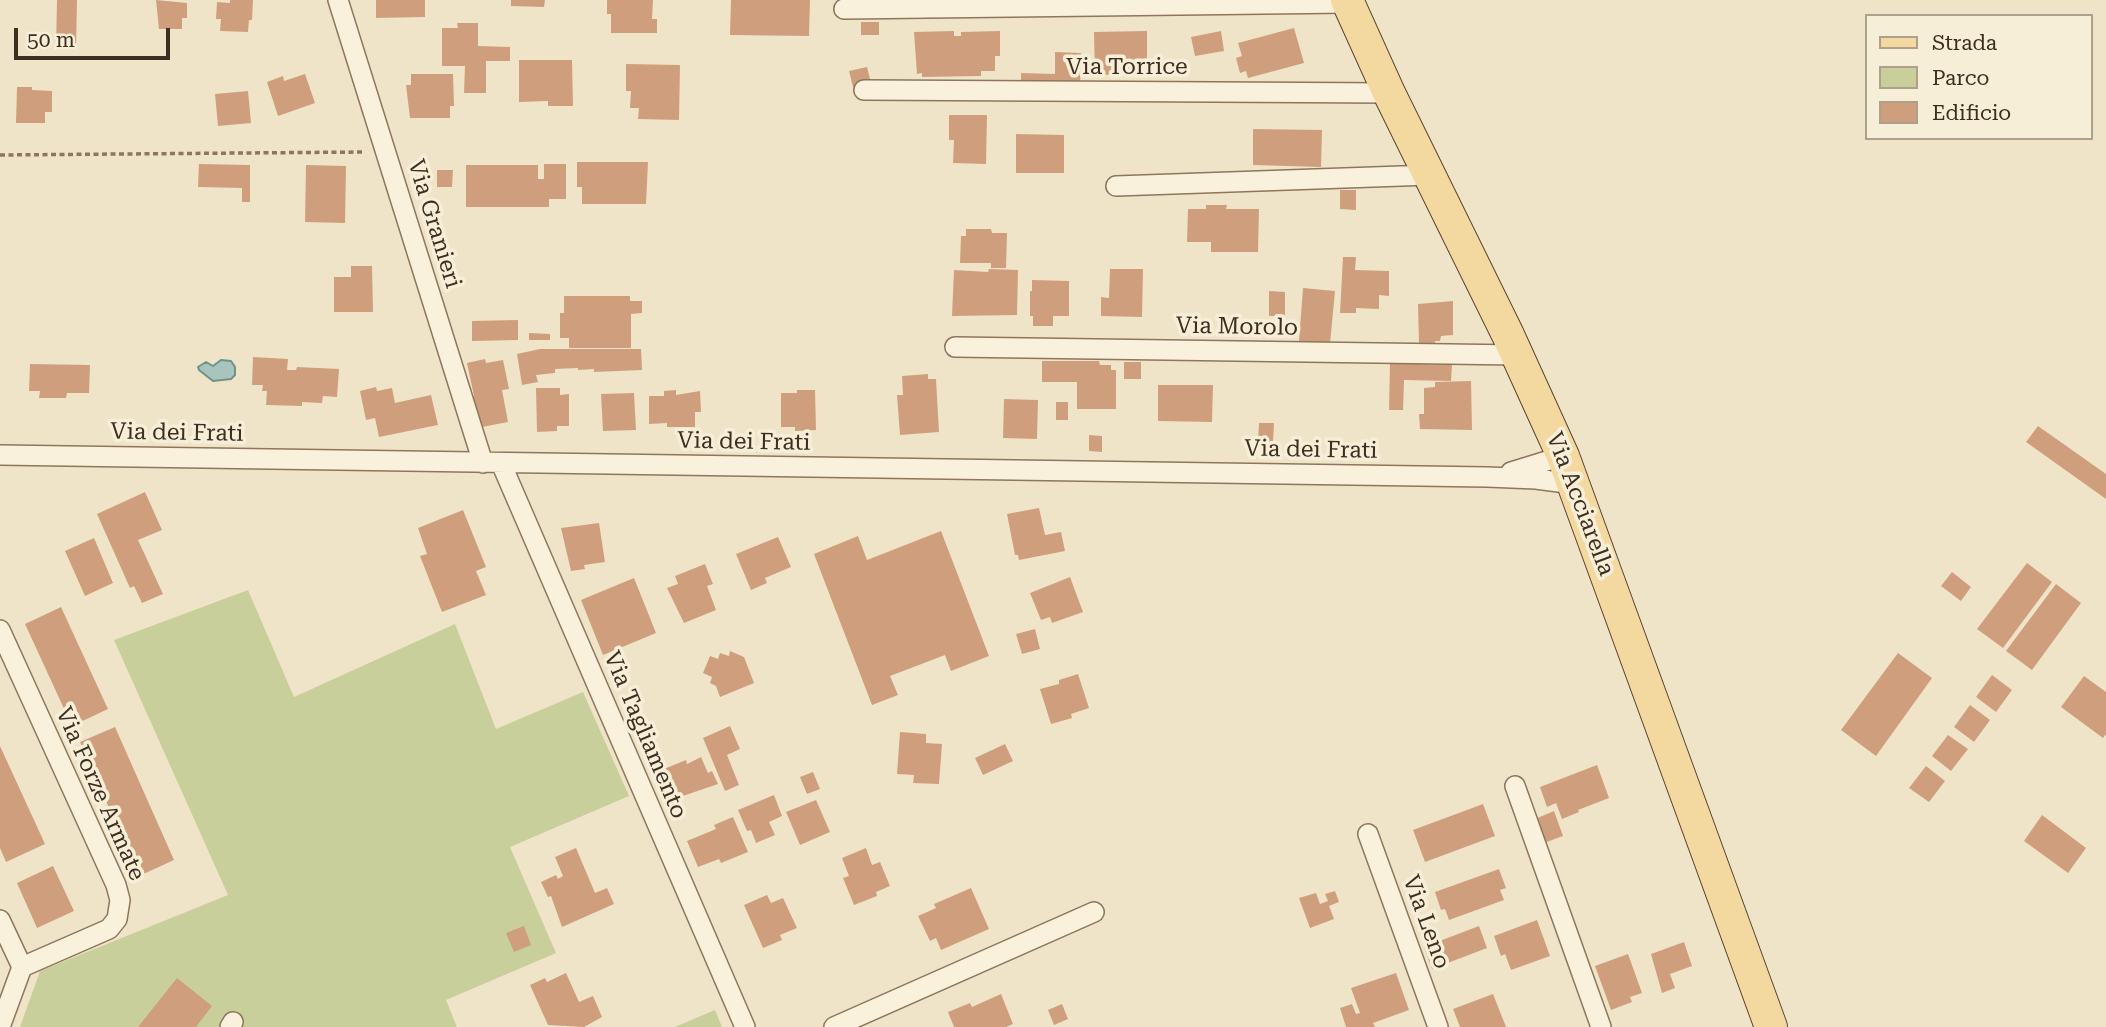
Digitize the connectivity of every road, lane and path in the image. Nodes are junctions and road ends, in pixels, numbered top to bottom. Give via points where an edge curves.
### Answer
1 (338, 0) edge
2 (1348, 2) edge
3 (844, 9) dead end
4 (864, 90) dead end
5 (1390, 93) junction
6 (386, 152) junction
7 (0, 155) edge
8 (1430, 175) junction
9 (1116, 186) dead end
10 (956, 347) dead end
11 (1518, 355) junction
12 (0, 455) edge
13 (492, 463) junction
14 (1569, 470) junction
15 (1488, 477) junction
16 (0, 629) edge
17 (1515, 786) dead end
18 (1367, 834) dead end
19 (1094, 912) dead end
20 (0, 920) edge
21 (22, 967) junction
22 (0, 1027) edge
23 (745, 1027) edge
24 (834, 1027) edge
25 (1438, 1027) edge
26 (1601, 1027) edge
27 (1771, 1027) edge

1 - 6 street, Via Granieri
2 - 3 street
2 - 5 main road, Via Acciarella
4 - 5 street, Via Torrice
5 - 8 main road, Via Acciarella
6 - 7 path
6 - 13 street, Via Granieri
8 - 9 street
8 - 11 main road, Via Acciarella
10 - 11 street, Via Morolo
11 - 14 main road, Via Acciarella
12 - 13 street, Via dei Frati
13 - 15 street, Via dei Frati
13 - 23 street, Via Tagliamento
14 - 15 street, Via dei Frati via 1531,468
14 - 15 street, Via dei Frati via 1536,479
14 - 27 main road, Via Acciarella
16 - 21 street, Via Forze Armate via 120,900 117,919 108,929
17 - 26 street
18 - 25 street, Via Leno
19 - 24 street
20 - 21 street
21 - 22 street

